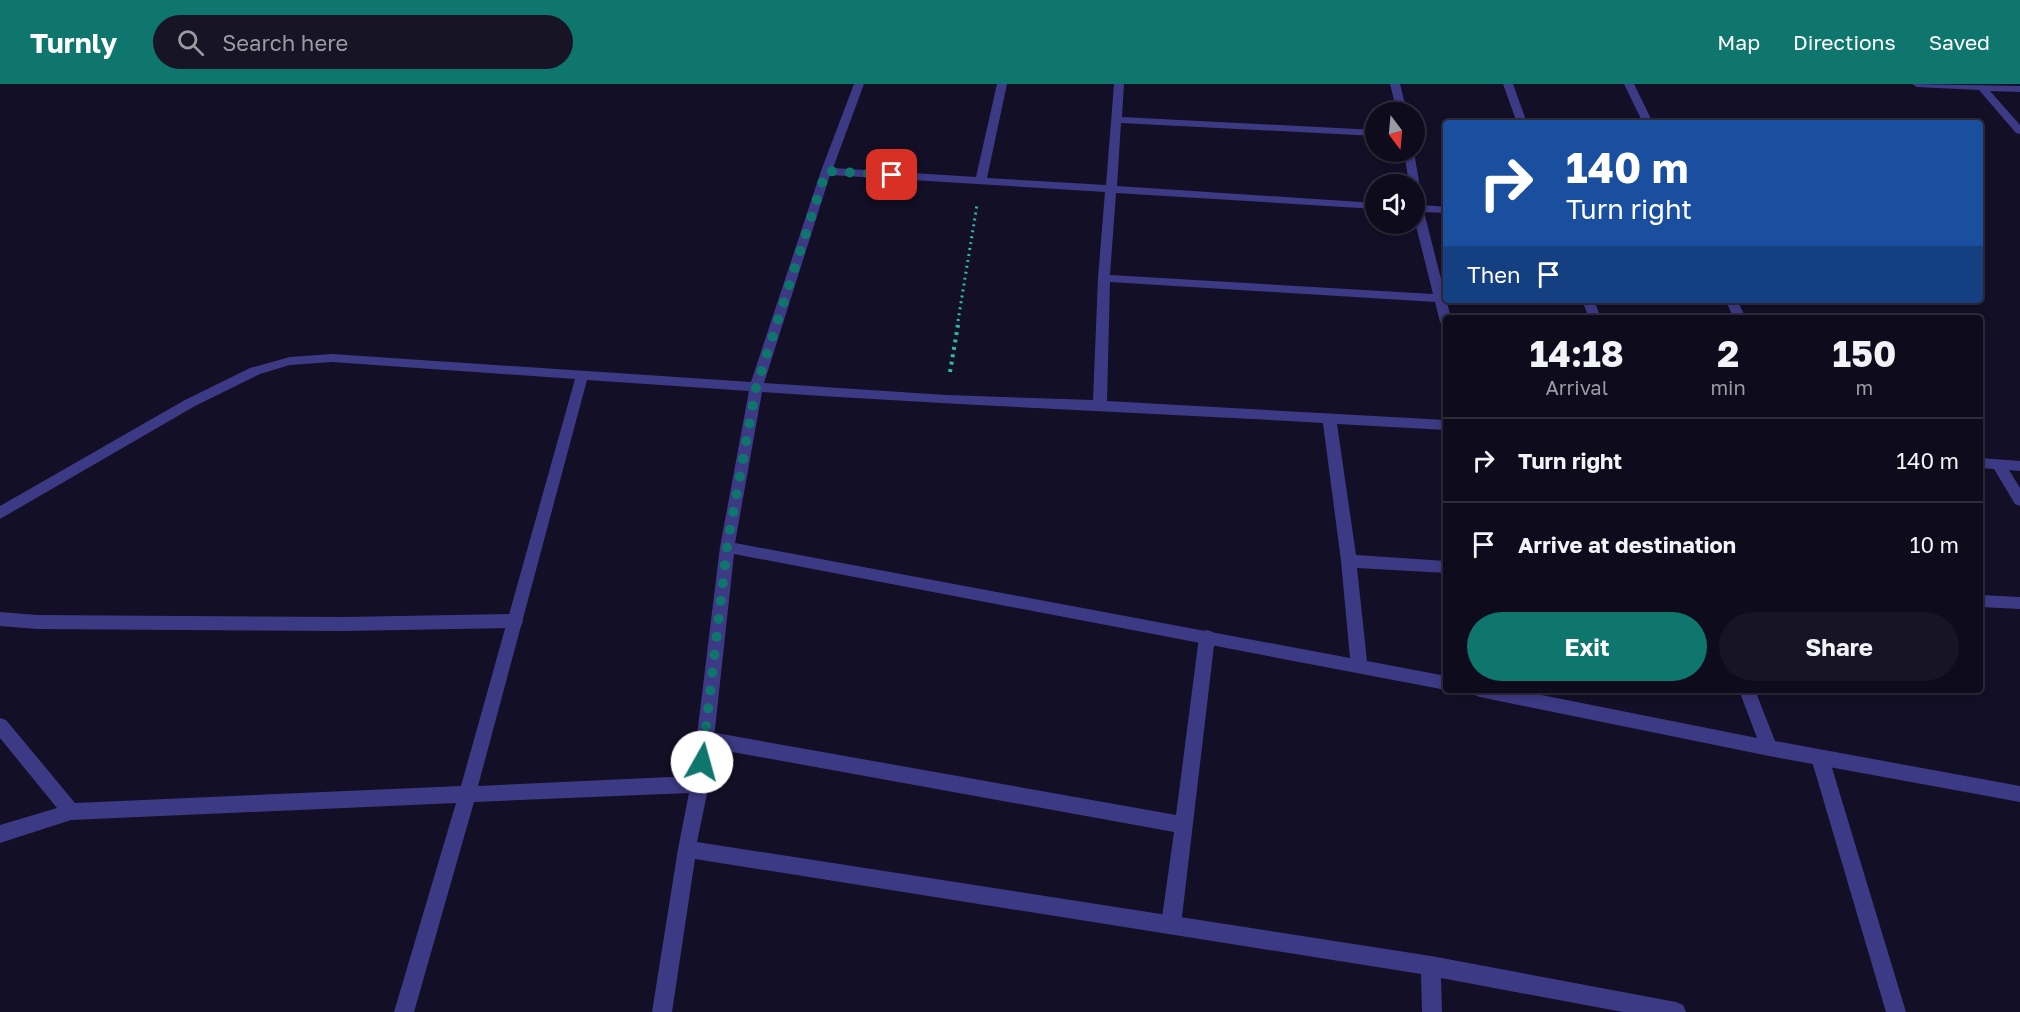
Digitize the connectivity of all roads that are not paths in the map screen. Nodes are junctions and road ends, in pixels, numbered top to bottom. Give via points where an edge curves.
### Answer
1 (859, 84) edge
2 (1002, 84) edge
3 (1119, 84) edge
4 (1395, 84) edge
5 (1508, 84) edge
6 (1629, 84) edge
7 (1917, 84) edge
8 (1981, 86) edge
9 (2020, 89) edge
10 (1400, 102) edge
11 (1115, 120) junction
12 (1521, 120) edge
13 (1647, 120) edge
14 (2020, 131) edge
15 (1365, 132) edge
16 (826, 171) junction
17 (981, 180) junction
18 (1112, 190) junction
19 (1365, 205) edge
20 (1425, 209) edge
21 (1443, 210) edge
22 (1423, 234) edge
23 (1104, 278) junction
24 (1439, 298) junction
25 (1444, 315) edge
26 (582, 376) junction
27 (756, 388) junction
28 (1100, 405) junction
29 (1329, 418) junction
30 (1443, 425) edge
31 (1983, 463) edge
32 (1998, 464) junction
33 (2020, 466) edge
34 (2020, 500) edge
35 (0, 513) edge
36 (727, 547) junction
37 (1349, 561) junction
38 (1443, 567) edge
39 (1983, 600) edge
40 (2020, 603) edge
41 (0, 619) edge
42 (515, 621) junction
43 (1207, 637) junction
44 (1359, 666) junction
45 (1443, 682) edge
46 (1495, 693) edge
47 (1748, 693) edge
48 (0, 725) edge
49 (705, 739) junction
50 (1769, 748) junction
51 (1820, 758) junction
52 (700, 784) junction
53 (2020, 794) edge
54 (467, 795) junction
55 (71, 812) junction
56 (1183, 825) junction
57 (0, 834) edge
58 (687, 849) junction
59 (1171, 925) junction
60 (1431, 966) junction
61 (404, 1012) edge
62 (662, 1012) edge
63 (1432, 1012) edge
64 (1676, 1012) edge
65 (1896, 1012) edge

1 - 16 street
2 - 17 street
3 - 11 street
4 - 10 street
5 - 12 street
6 - 13 street
7 - 8 street
8 - 9 street
8 - 14 street
11 - 15 street
11 - 18 street
16 - 17 street
16 - 27 street
17 - 18 street
18 - 19 street
18 - 23 street
20 - 21 street
22 - 24 street
23 - 24 street
23 - 28 street
24 - 25 street
26 - 27 street
26 - 35 street via 332,358 290,361 255,371 190,403
26 - 42 street
27 - 28 street
27 - 36 street
28 - 29 street
29 - 30 street
29 - 37 street
31 - 32 street
32 - 33 street
32 - 34 street
36 - 43 street
36 - 49 street
37 - 38 street
37 - 44 street
39 - 40 street
41 - 42 street via 332,624
42 - 54 street
43 - 44 street
43 - 56 street
44 - 45 street
46 - 50 street
47 - 50 street
48 - 55 street
49 - 52 street
49 - 56 street
50 - 51 street
51 - 53 street
51 - 65 street
52 - 54 street
52 - 58 street
54 - 55 street
54 - 61 street
55 - 57 street
56 - 59 street
58 - 59 street
58 - 62 street
59 - 60 street
60 - 63 street
60 - 64 street

